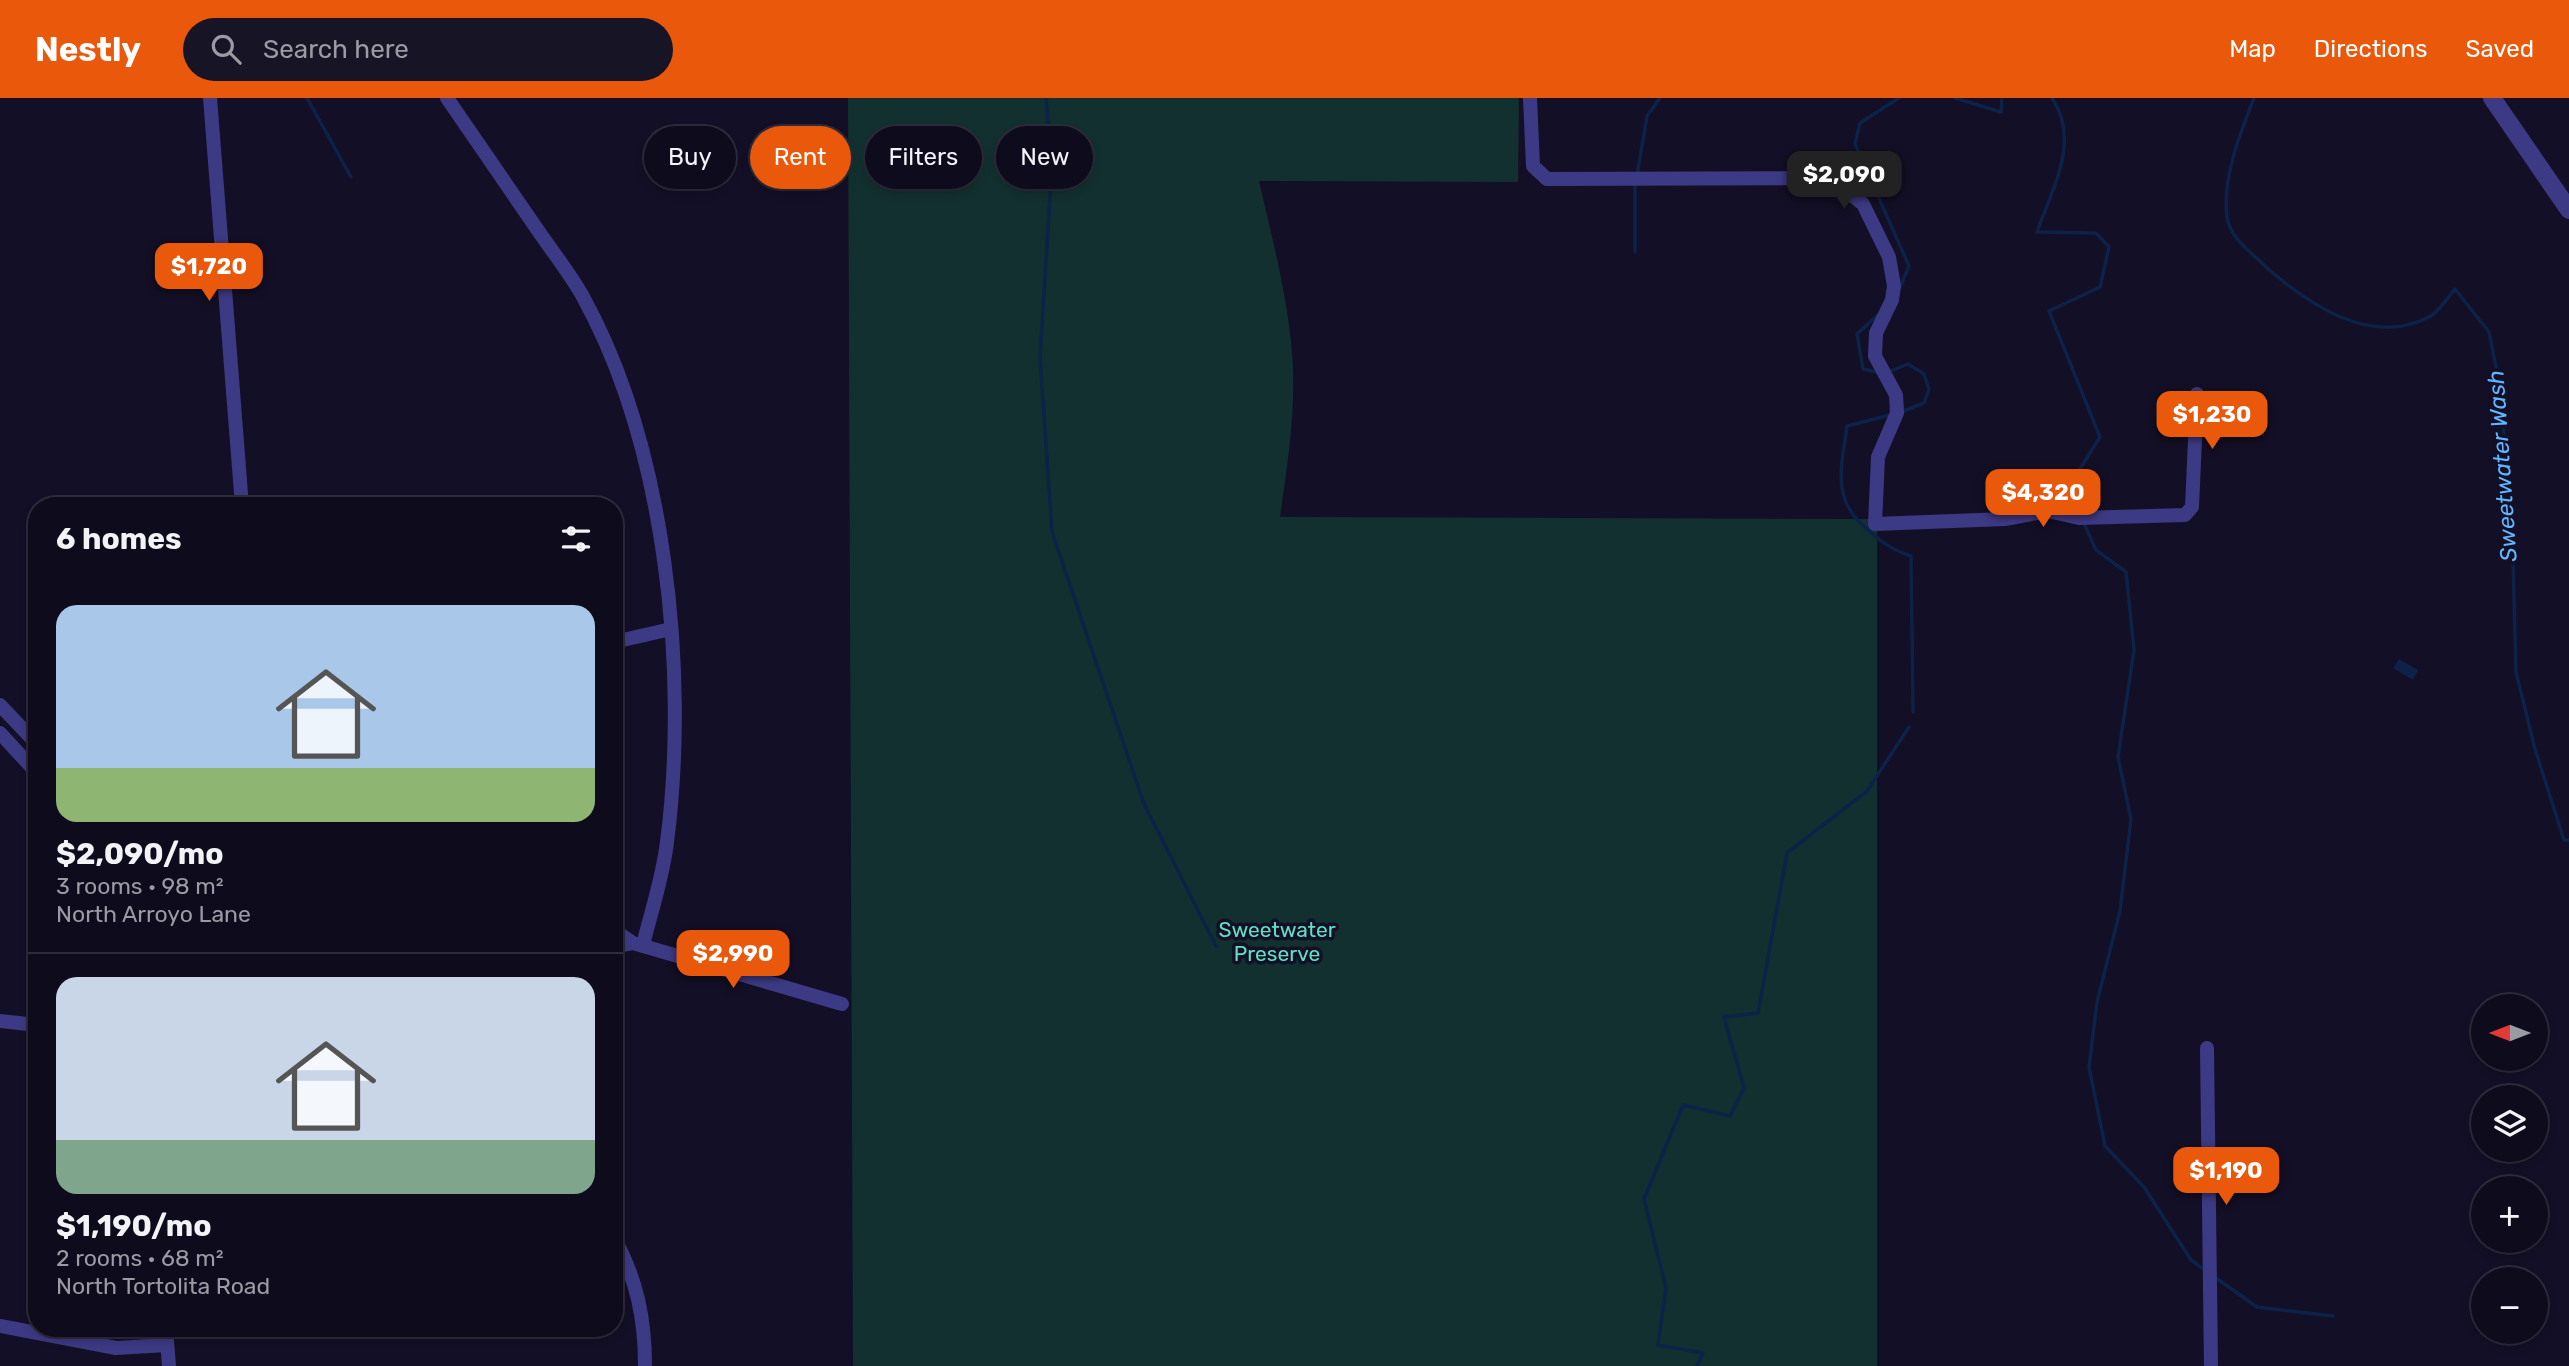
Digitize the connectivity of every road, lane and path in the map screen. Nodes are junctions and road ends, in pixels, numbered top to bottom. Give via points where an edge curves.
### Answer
1 (210, 98) edge
2 (447, 98) edge
3 (1530, 98) edge
4 (2492, 98) edge
5 (2569, 210) edge
6 (2197, 394) dead end
7 (241, 497) edge
8 (671, 629) junction
9 (623, 640) edge
10 (0, 705) edge
11 (0, 733) edge
12 (28, 735) edge
13 (28, 763) edge
14 (623, 935) edge
15 (638, 944) junction
16 (623, 946) edge
17 (842, 1004) dead end
18 (0, 1021) edge
19 (28, 1025) edge
20 (2207, 1048) dead end
21 (623, 1254) edge
22 (0, 1325) edge
23 (28, 1331) edge
24 (61, 1337) edge
25 (167, 1337) edge
26 (167, 1345) junction
27 (169, 1366) edge
28 (645, 1366) edge
29 (2211, 1366) edge

1 - 7 street
2 - 8 street via 581,294 607,345 637,430 658,513
3 - 6 street via 1533,166 1547,179 1830,178 1863,204 1889,257 1894,286 1876,333 1875,356 1896,395 1897,413 1878,457 1875,524 2005,519 2048,511 2079,517 2185,515 2192,507
4 - 5 street
8 - 9 street
8 - 15 street via 674,769 667,845
10 - 12 street
11 - 13 street
14 - 15 street
15 - 16 street
15 - 17 street
18 - 19 street
20 - 29 street
21 - 28 street via 640,1298
22 - 23 street
24 - 26 street via 116,1348
25 - 26 street
26 - 27 street

